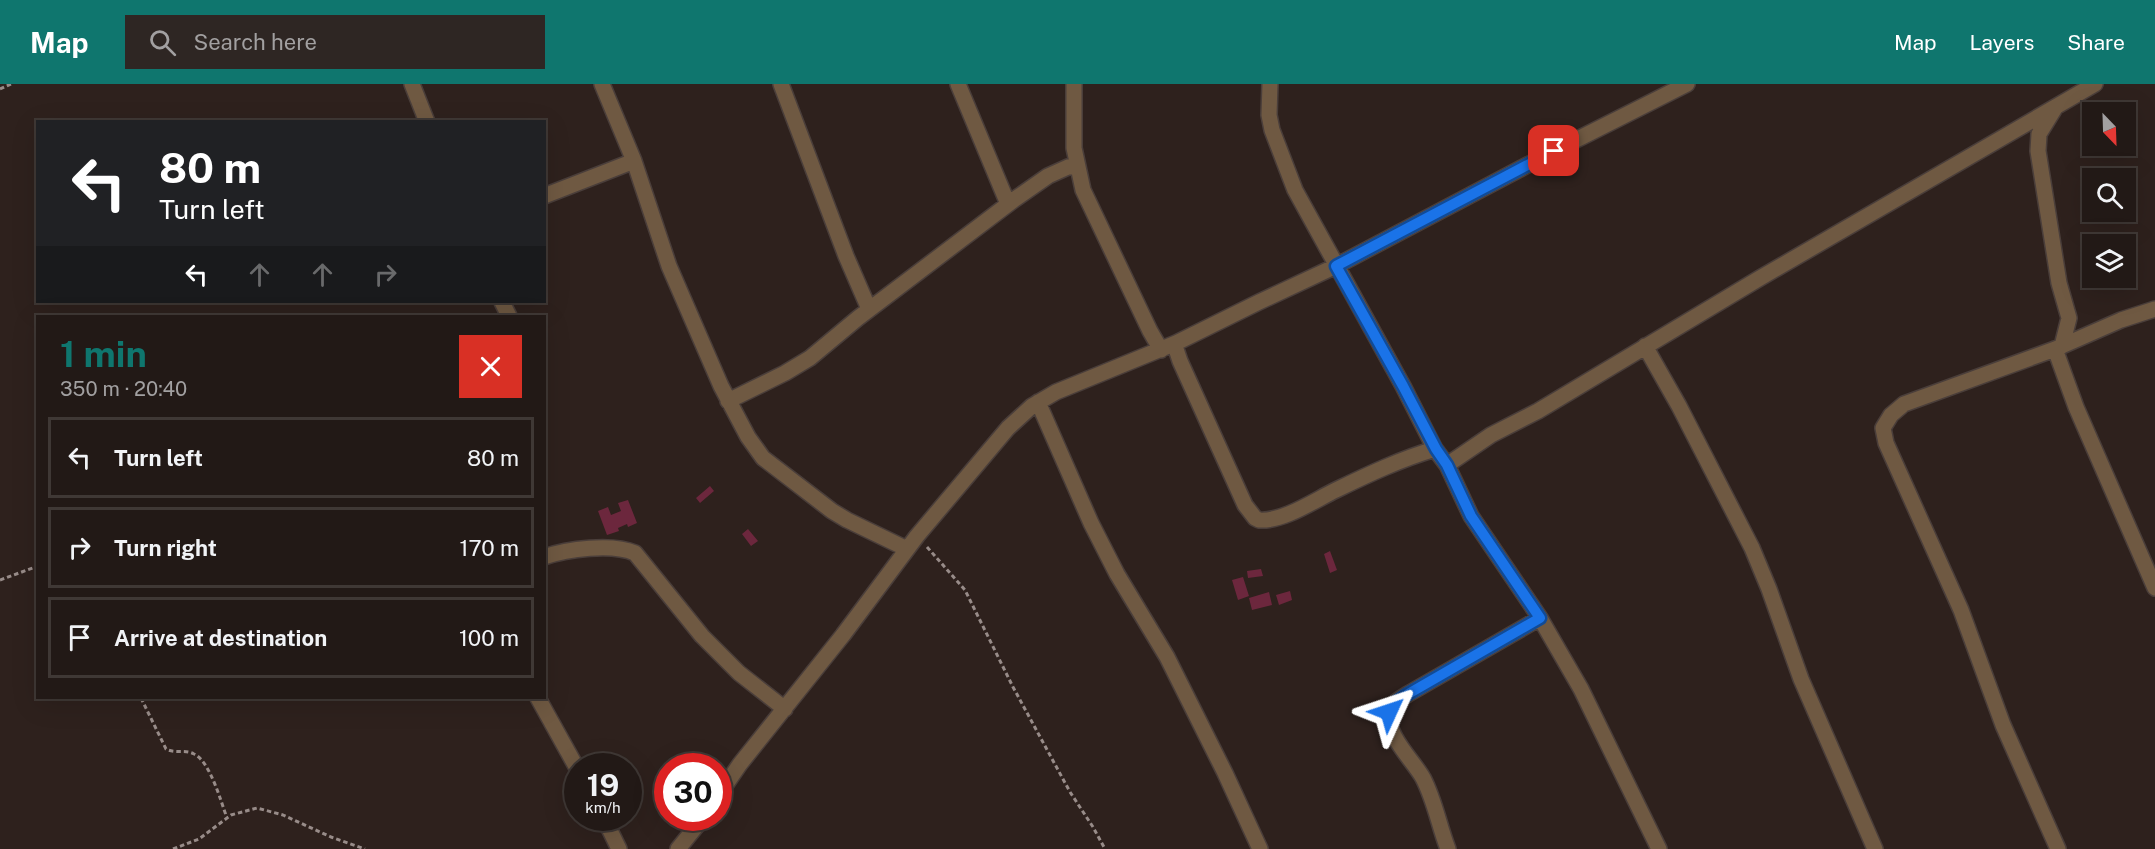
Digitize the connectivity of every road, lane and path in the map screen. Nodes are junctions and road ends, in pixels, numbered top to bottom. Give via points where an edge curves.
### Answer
1 (11, 84) edge
2 (411, 84) edge
3 (602, 84) edge
4 (781, 84) edge
5 (958, 84) edge
6 (1074, 84) edge
7 (1270, 84) edge
8 (1687, 84) edge
9 (2095, 84) edge
10 (0, 89) edge
11 (2056, 105) junction
12 (426, 120) edge
13 (634, 161) junction
14 (1076, 166) junction
15 (546, 195) edge
16 (1008, 204) junction
17 (1336, 266) junction
18 (869, 309) junction
19 (2155, 309) edge
20 (1176, 343) junction
21 (1645, 346) junction
22 (2059, 348) junction
23 (1161, 350) junction
24 (728, 401) junction
25 (1038, 402) junction
26 (1436, 449) junction
27 (1447, 465) junction
28 (917, 536) junction
29 (907, 549) junction
30 (546, 556) edge
31 (36, 567) edge
32 (0, 580) edge
33 (2155, 588) edge
34 (1540, 618) junction
35 (141, 699) edge
36 (539, 699) edge
37 (785, 709) junction
38 (569, 753) edge
39 (732, 776) edge
40 (227, 818) junction
41 (610, 831) edge
42 (693, 831) edge
43 (173, 849) edge
44 (365, 849) edge
45 (619, 849) edge
46 (678, 849) edge
47 (1105, 849) edge
48 (1260, 849) edge
49 (1448, 849) edge
50 (1659, 849) edge
51 (1875, 849) edge
52 (2058, 849) edge

1 - 10 path
2 - 12 street
3 - 13 street
4 - 18 street
5 - 16 street
6 - 14 street
7 - 17 street via 1269,115 1278,147 1295,190
8 - 17 street
9 - 11 street
11 - 21 street
11 - 22 street via 2039,134 2038,151 2059,283 2069,318
13 - 15 street
13 - 24 street via 669,266
14 - 16 street via 1048,176
14 - 23 street via 1100,228
16 - 18 street
17 - 20 street
17 - 26 street
18 - 24 street via 810,358
19 - 22 street
20 - 23 street
20 - 26 street via 1180,361 1237,488 1259,520 1279,518 1370,474
21 - 27 street via 1491,435
21 - 51 street via 1752,548 1801,679
22 - 33 street via 2080,417
22 - 52 street via 1904,404 1883,428
23 - 25 street
24 - 29 street via 764,458 832,511
25 - 28 street via 1008,428
25 - 48 street via 1091,523 1167,657
26 - 27 street
27 - 34 street via 1471,516
28 - 29 street
28 - 47 path via 965,590 1018,697
29 - 37 street
30 - 37 street via 599,549 635,553 702,636 739,673
31 - 32 path
34 - 49 street via 1408,694 1392,705 1389,712 1390,726 1431,795
34 - 50 street via 1581,689
35 - 40 path via 166,749 193,753 201,759
36 - 38 street
37 - 39 street
40 - 43 path via 199,839
40 - 44 path via 263,808
41 - 45 street
42 - 46 street

